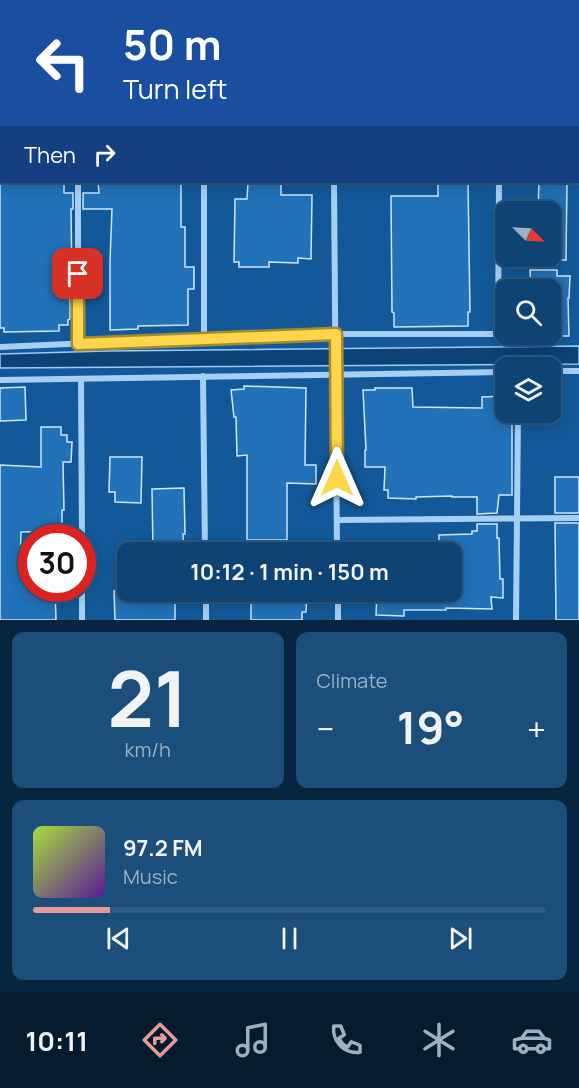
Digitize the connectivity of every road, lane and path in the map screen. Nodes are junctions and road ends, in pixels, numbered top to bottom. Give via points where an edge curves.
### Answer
1 (78, 183) edge
2 (204, 183) edge
3 (334, 183) edge
4 (499, 183) edge
5 (336, 334) junction
6 (204, 338) junction
7 (78, 344) junction
8 (0, 347) edge
9 (561, 371) edge
10 (579, 371) edge
11 (495, 372) edge
12 (336, 374) junction
13 (203, 376) junction
14 (81, 379) junction
15 (0, 380) edge
16 (518, 423) edge
17 (579, 518) edge
18 (516, 519) junction
19 (337, 520) junction
20 (82, 524) edge
21 (205, 542) edge
22 (337, 542) edge
23 (82, 602) edge
24 (206, 602) edge
25 (338, 602) edge
26 (82, 620) edge
27 (206, 620) edge
28 (338, 620) edge
29 (516, 620) edge

1 - 7 street
2 - 6 street
3 - 5 street
4 - 5 street via 498,334
5 - 6 street
5 - 12 street
6 - 7 street
7 - 8 street
9 - 10 street
11 - 12 street
12 - 13 street
12 - 19 street
13 - 14 street
13 - 21 street
14 - 15 street
14 - 20 street
16 - 18 street
17 - 18 street
18 - 19 street
18 - 29 street
19 - 22 street
23 - 26 street
24 - 27 street
25 - 28 street

